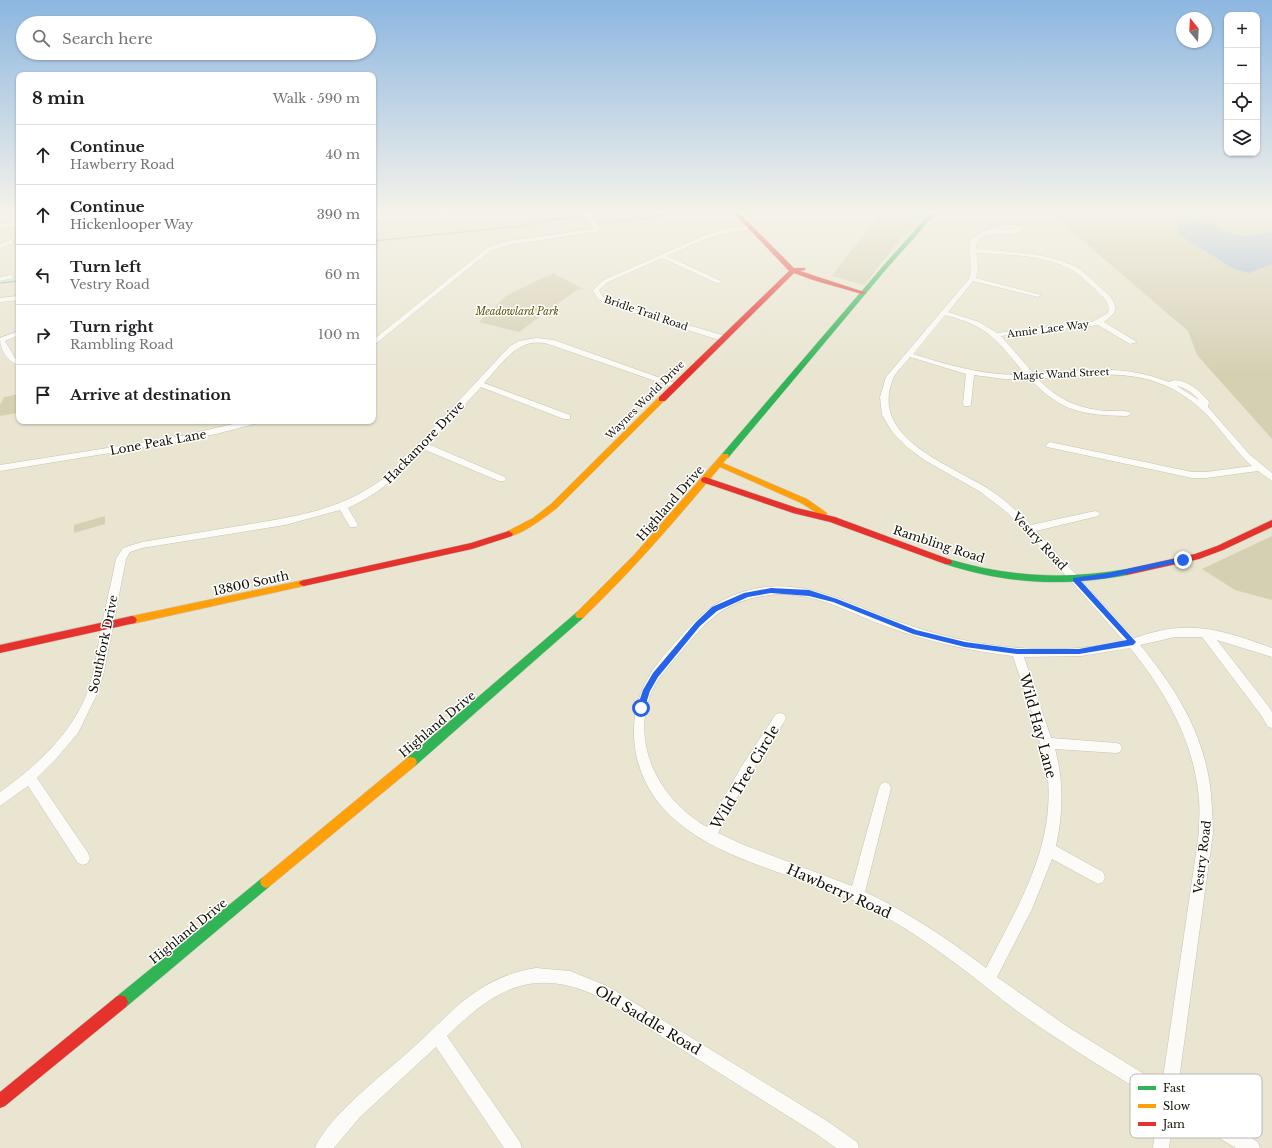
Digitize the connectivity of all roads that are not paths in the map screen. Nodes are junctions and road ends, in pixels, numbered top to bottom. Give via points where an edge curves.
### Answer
1 (470, 265) edge
2 (643, 265) edge
3 (681, 265) edge
4 (786, 265) edge
5 (795, 265) edge
6 (887, 265) edge
7 (975, 265) edge
8 (1064, 265) edge
9 (802, 269) junction
10 (792, 270) junction
11 (11, 277) dead end
12 (0, 279) edge
13 (972, 279) junction
14 (719, 282) dead end
15 (830, 284) junction
16 (868, 292) junction
17 (1038, 295) dead end
18 (16, 298) edge
19 (0, 300) edge
20 (944, 312) junction
21 (843, 318) junction
22 (1098, 322) junction
23 (16, 334) edge
24 (995, 335) junction
25 (722, 338) junction
26 (0, 340) edge
27 (376, 340) edge
28 (1133, 342) dead end
29 (910, 354) junction
30 (16, 361) edge
31 (970, 373) junction
32 (1032, 377) junction
33 (480, 384) junction
34 (676, 385) junction
35 (967, 404) dead end
36 (1127, 414) dead end
37 (567, 417) dead end
38 (244, 424) edge
39 (1050, 445) dead end
40 (422, 446) junction
41 (719, 464) junction
42 (0, 468) edge
43 (1259, 468) junction
44 (1272, 478) edge
45 (502, 479) dead end
46 (705, 480) junction
47 (342, 507) junction
48 (1095, 514) dead end
49 (832, 519) junction
50 (1272, 523) edge
51 (353, 525) dead end
52 (1029, 529) junction
53 (506, 536) joint
54 (126, 550) joint
55 (1076, 580) junction
56 (108, 626) junction
57 (1206, 634) junction
58 (1133, 642) junction
59 (0, 650) edge
60 (1017, 652) junction
61 (1272, 653) edge
62 (780, 718) dead end
63 (1272, 723) edge
64 (1046, 743) junction
65 (1116, 748) dead end
66 (29, 778) junction
67 (885, 788) dead end
68 (0, 800) edge
69 (709, 836) junction
70 (1049, 850) junction
71 (83, 858) dead end
72 (1098, 877) dead end
73 (857, 895) junction
74 (988, 979) junction
75 (438, 1036) junction
76 (1130, 1074) edge
77 (1171, 1074) edge
78 (0, 1100) edge
79 (1162, 1138) edge
80 (1235, 1138) edge
81 (323, 1148) edge
82 (514, 1148) edge
83 (851, 1148) edge
84 (1161, 1148) edge
85 (1252, 1148) edge

1 - 27 street
2 - 25 street, Bridle Trail Road via 602,283 596,290 599,297 608,303
3 - 14 street
4 - 10 main road
5 - 9 main road
6 - 16 main road, Highland Drive via 882,278
7 - 13 street
8 - 22 street, Annie Lace Way via 1076,270 1111,304 1111,313
9 - 10 main road
9 - 16 main road
10 - 15 main road
10 - 25 main road, Waynes World Drive
11 - 12 street
13 - 17 street
13 - 20 street, Vestry Road
15 - 16 main road
15 - 21 main road via 855,296
16 - 21 main road, Highland Drive
18 - 19 street
20 - 24 street via 975,322
20 - 29 street, Vestry Road
21 - 41 main road, Highland Drive
22 - 24 street, Annie Lace Way
22 - 28 street
23 - 26 street
24 - 32 street
25 - 34 main road, Waynes World Drive
26 - 30 street
29 - 31 street, Magic Wand Street
29 - 52 street, Vestry Road via 890,377 885,389 885,408 894,428 919,453 993,496
31 - 32 street, Magic Wand Street
31 - 35 street
32 - 36 street via 1047,394 1068,406 1096,413
32 - 43 street, Magic Wand Street via 1105,371 1129,374 1165,384 1204,408
33 - 34 street, Hackamore Drive via 515,346 537,340 550,342
33 - 37 street
33 - 40 street, Hackamore Drive
34 - 53 main road, Waynes World Drive via 548,511
38 - 42 street, Lone Peak Lane via 214,432 60,460
39 - 43 street via 1192,475
40 - 45 street
40 - 47 street, Hackamore Drive via 384,484
41 - 46 main road, Highland Drive
41 - 49 main road, Rambling Road via 804,502
43 - 44 street, Magic Wand Street
46 - 49 main road, Rambling Road via 796,512
46 - 78 main road, Highland Drive via 607,590 531,660 295,859
47 - 51 street
47 - 54 street, Hackamore Drive via 305,518 142,545
48 - 52 street
49 - 55 main road, Rambling Road via 967,568 1023,578
50 - 55 main road, Rambling Road via 1196,557
52 - 55 street, Vestry Road
53 - 56 main road, 13800 South via 472,546
54 - 56 street, Southfork Drive via 121,560
55 - 58 street, Vestry Road
56 - 59 main road, 13800 South
56 - 66 street, Southfork Drive via 96,683 86,709 64,741
57 - 58 street, Hawberry Road via 1176,633
57 - 61 street, Hawberry Road via 1228,638
57 - 63 street
58 - 60 street, Hawberry Road via 1079,651
58 - 77 street, Vestry Road via 1168,689 1186,723 1200,763 1207,810 1206,833
60 - 64 street, Wild Hay Lane
60 - 69 street, Hawberry Road via 940,639 891,624 822,596 796,591 771,590 747,595 715,609 698,624 646,690 641,708 639,736 643,758 652,780 666,801 684,819
62 - 69 street, Wild Tree Circle via 744,773
64 - 65 street
64 - 70 street, Wild Hay Lane via 1053,769 1056,796
66 - 68 street, Southfork Drive
66 - 71 street
67 - 73 street
69 - 73 street, Hawberry Road
70 - 72 street
70 - 74 street, Wild Hay Lane via 1039,876
73 - 74 street, Hawberry Road via 918,929
74 - 76 street, Hawberry Road via 1047,1023
75 - 81 street, Old Saddle Road via 355,1111
75 - 82 street
75 - 83 street, Old Saddle Road via 468,1007 498,987 530,976 567,977 585,982 602,991
79 - 84 street, Vestry Road
80 - 85 street, Hawberry Road

